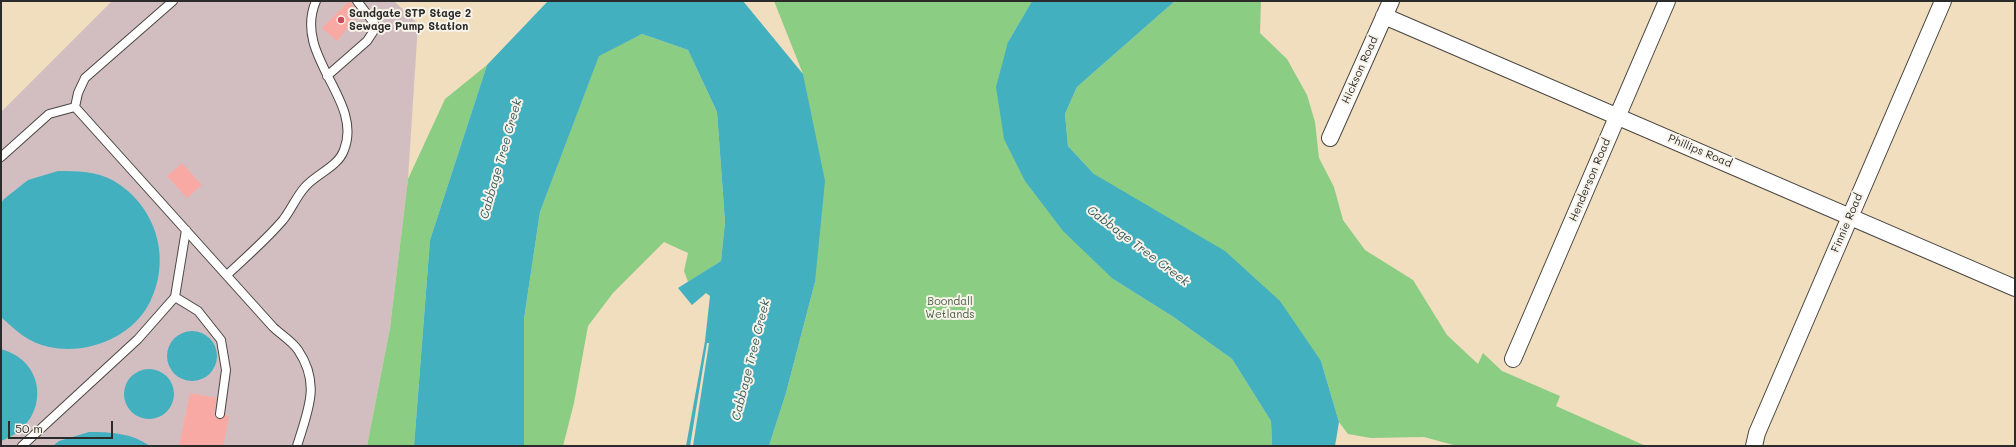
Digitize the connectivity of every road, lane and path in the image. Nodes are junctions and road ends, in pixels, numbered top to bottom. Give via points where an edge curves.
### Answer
1 (173, 1) edge
2 (316, 1) edge
3 (358, 1) edge
4 (1391, 1) edge
5 (1667, 1) edge
6 (1943, 1) edge
7 (1384, 16) junction
8 (327, 76) junction
9 (76, 107) junction
10 (1617, 116) junction
11 (1330, 138) dead end
12 (1, 157) edge
13 (1850, 217) junction
14 (186, 230) junction
15 (227, 275) junction
16 (2015, 288) edge
17 (175, 297) junction
18 (1513, 359) dead end
19 (220, 414) dead end
20 (22, 446) edge
21 (297, 446) edge
22 (1754, 446) edge

1 - 9 lane via 85,78 78,92
2 - 8 lane via 312,10 311,29
3 - 8 lane via 374,23 373,32 367,41
4 - 7 street, Hickson Road
5 - 10 street, Henderson Road
6 - 13 street, Finnie Road
7 - 10 street, Phillips Road
7 - 11 street, Hickson Road
8 - 15 lane via 348,122 348,137 344,151 339,159 305,187 284,218
9 - 12 lane via 49,114
9 - 14 lane
10 - 13 street, Phillips Road
10 - 18 street, Henderson Road
13 - 16 street, Phillips Road
13 - 22 street, Finnie Road via 1757,433
14 - 15 lane
14 - 17 lane
15 - 21 lane via 273,327 297,348 310,372 312,397
17 - 19 lane via 198,311 221,340 226,370
17 - 20 lane via 138,339

